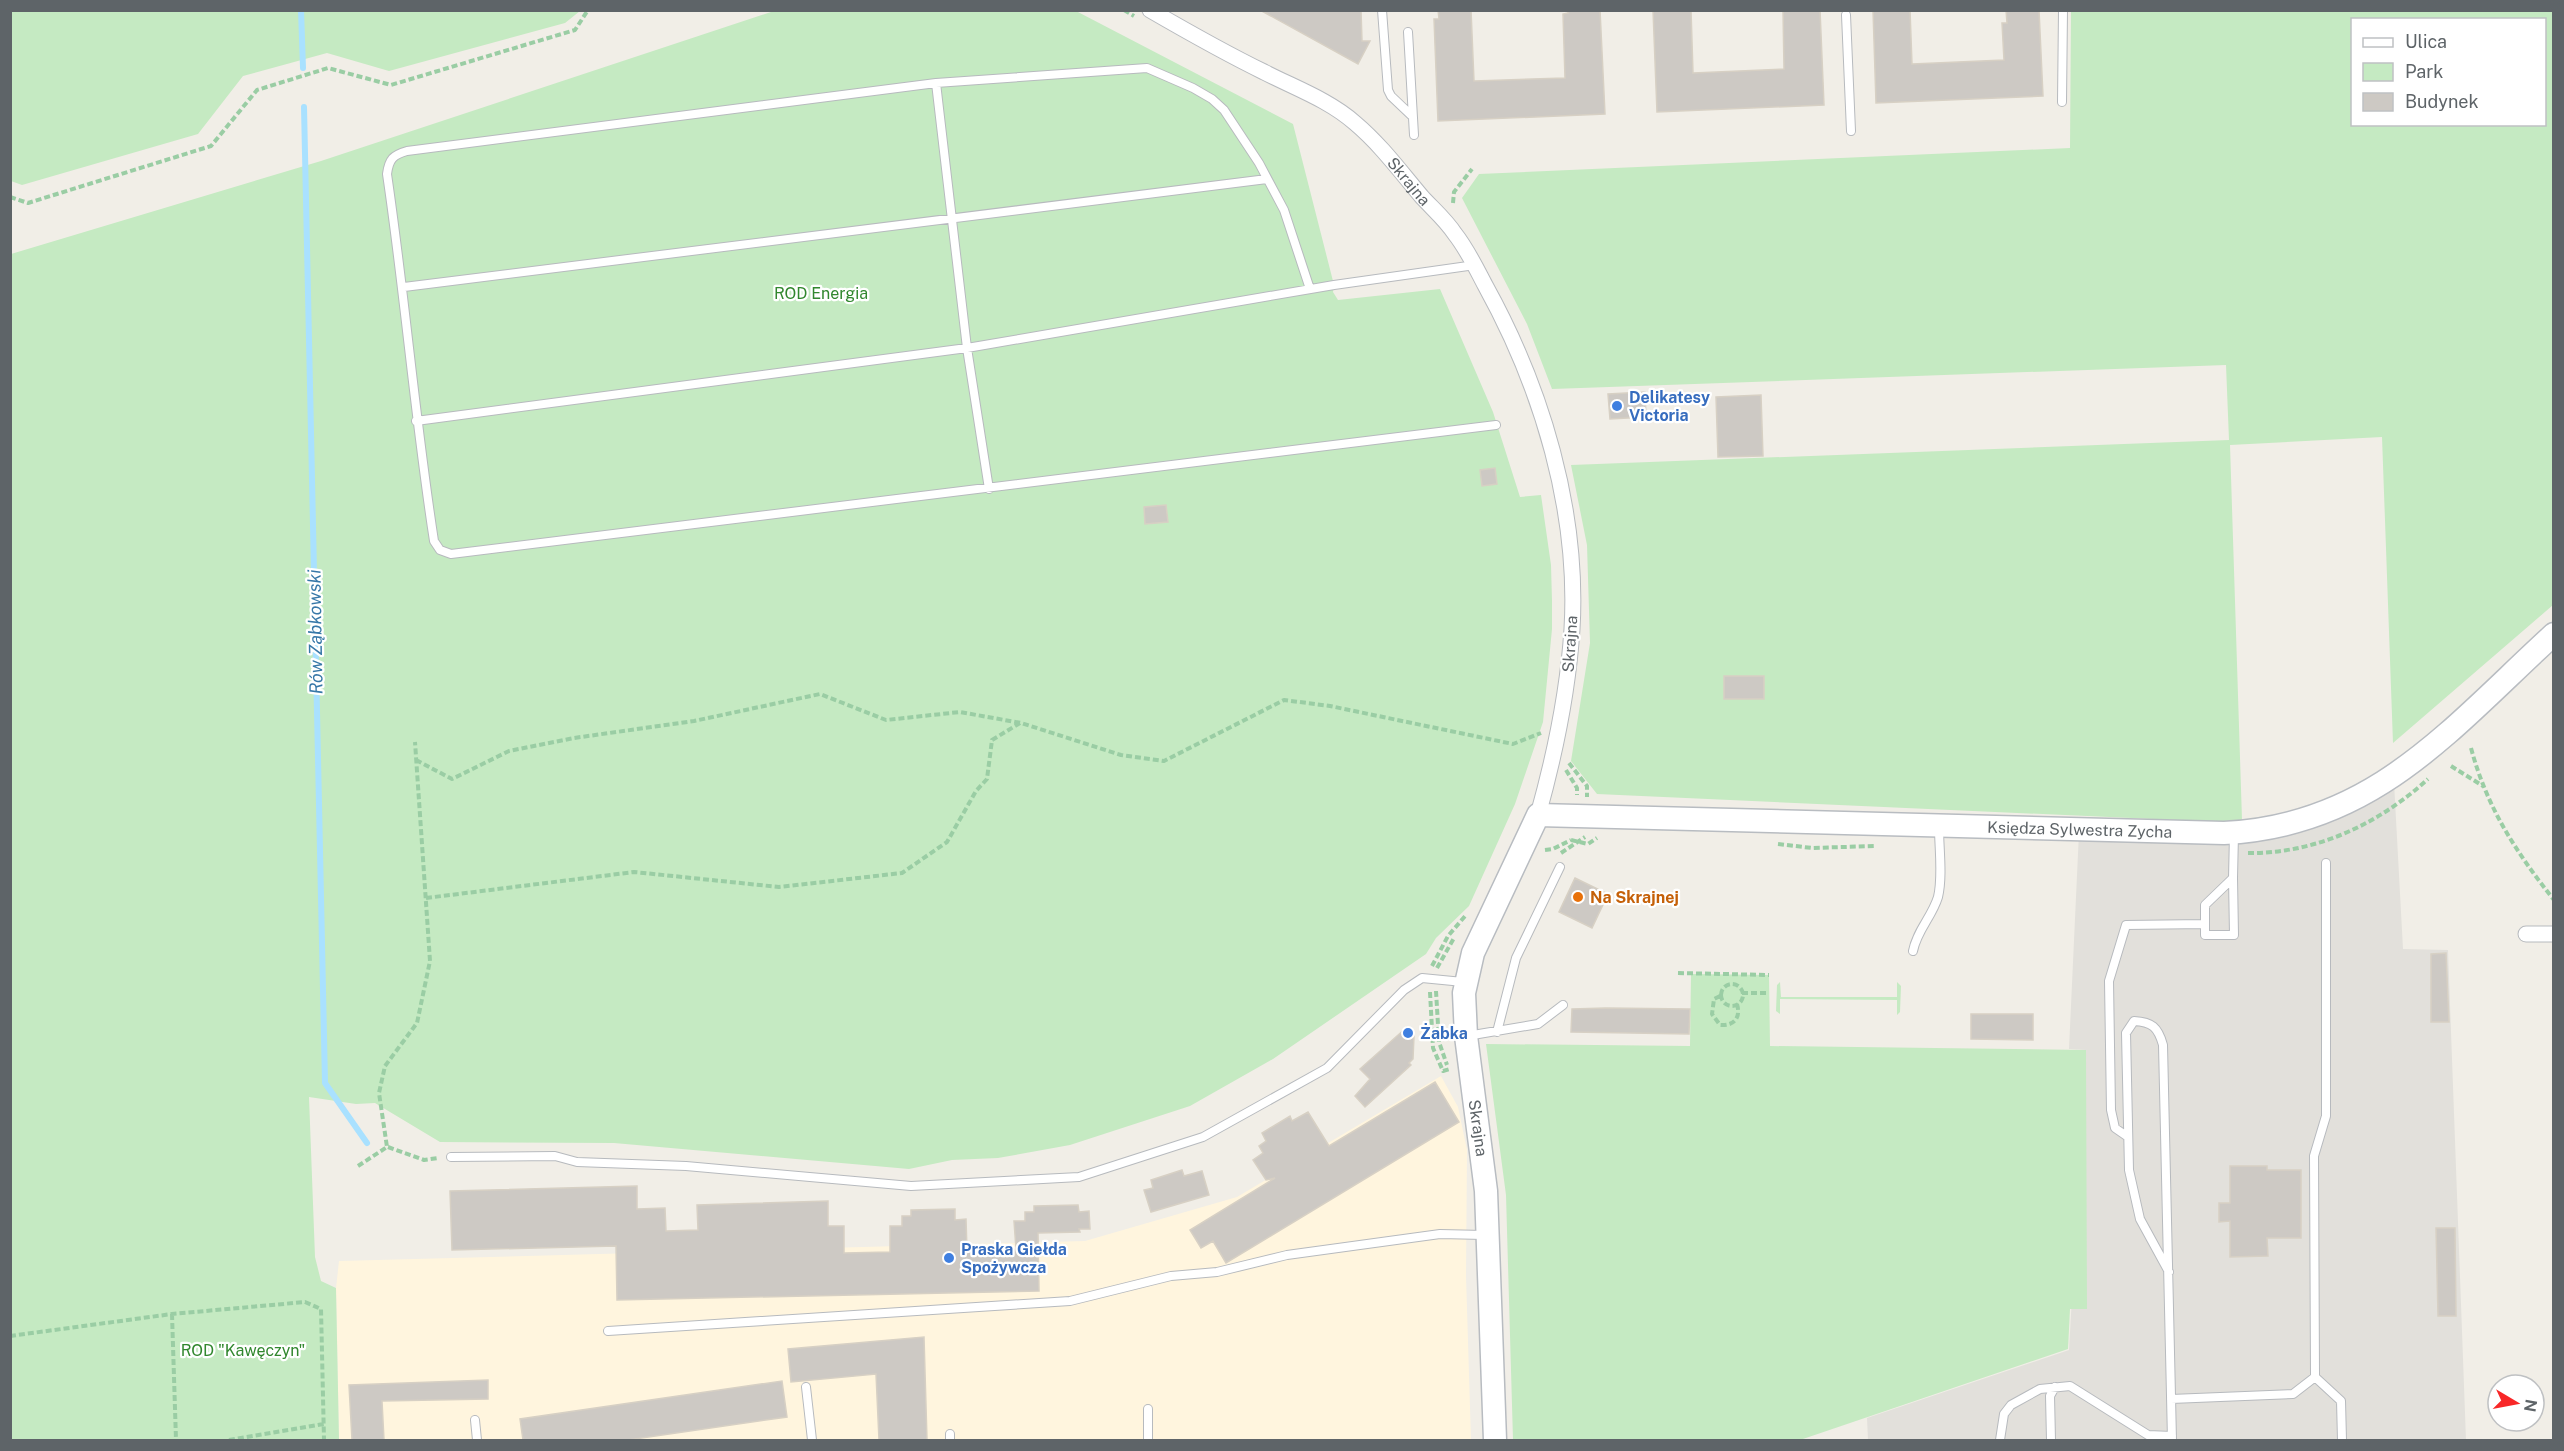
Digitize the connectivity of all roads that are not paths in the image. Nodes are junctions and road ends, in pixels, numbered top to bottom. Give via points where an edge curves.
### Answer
1 (1150, 10) edge
2 (1382, 10) edge
3 (2063, 10) edge
4 (1846, 15) dead end
5 (1408, 32) dead end
6 (936, 83) junction
7 (2062, 102) dead end
8 (1411, 115) junction
9 (1851, 131) dead end
10 (1414, 135) dead end
11 (1267, 179) junction
12 (952, 217) junction
13 (1475, 266) junction
14 (404, 287) junction
15 (1310, 289) junction
16 (967, 348) junction
17 (416, 422) junction
18 (1496, 424) dead end
19 (989, 489) junction
20 (2553, 634) edge
21 (1538, 815) junction
22 (1939, 825) junction
23 (2234, 832) junction
24 (2326, 862) dead end
25 (1560, 867) dead end
26 (2233, 878) junction
27 (2205, 924) junction
28 (2526, 934) dead end
29 (2553, 934) edge
30 (1913, 951) dead end
31 (1465, 982) junction
32 (1563, 1005) dead end
33 (1497, 1032) junction
34 (1466, 1036) junction
35 (2128, 1137) junction
36 (451, 1157) road end
37 (1487, 1235) junction
38 (2169, 1272) junction
39 (608, 1331) dead end
40 (2315, 1377) junction
41 (806, 1387) dead end
42 (2055, 1387) junction
43 (2171, 1399) junction
44 (1148, 1408) dead end
45 (476, 1420) dead end
46 (2172, 1438) edge
47 (477, 1440) edge
48 (812, 1440) edge
49 (1148, 1440) edge
50 (1495, 1440) edge
51 (2000, 1440) edge
52 (2051, 1440) edge
53 (2342, 1440) edge

1 - 13 street, Skrajna via 1319,99 1356,123 1389,155 1455,234
2 - 8 lane via 1388,90
3 - 7 lane
4 - 9 lane
5 - 8 lane
6 - 11 lane via 1147,68 1212,99 1224,110
6 - 12 lane
6 - 14 lane via 395,154 387,174
8 - 10 lane
11 - 12 lane
11 - 15 lane via 1284,210
12 - 14 lane
12 - 16 lane
13 - 15 lane
13 - 21 street, Skrajna via 1513,339 1538,401 1568,534 1572,587 1569,663 1558,744
14 - 17 lane
15 - 16 lane
16 - 17 lane
16 - 19 lane
17 - 19 lane via 434,541 440,550 451,554
18 - 19 lane
20 - 23 street, Księdza Sylwestra Zycha via 2417,759 2380,786 2346,805 2300,821
21 - 22 street, Księdza Sylwestra Zycha
21 - 31 street, Skrajna via 1473,953
22 - 23 street, Księdza Sylwestra Zycha
22 - 30 lane via 1938,896 1916,935
23 - 26 lane
24 - 40 lane via 2326,1116 2314,1156
25 - 33 lane via 1516,958
26 - 27 lane via 2205,905
26 - 27 lane via 2234,935 2205,935
27 - 35 lane via 2126,925 2109,981 2111,1110 2115,1128
28 - 29 street
31 - 34 street, Skrajna
31 - 36 lane via 1422,978 1404,990 1327,1068 1214,1132 1078,1177 911,1186 686,1166 577,1162 555,1156
32 - 33 lane via 1538,1024
33 - 34 lane
34 - 37 street, Skrajna via 1481,1146
35 - 38 lane via 2129,1170 2140,1219
35 - 38 lane via 2126,1033 2134,1021 2149,1022 2159,1030 2163,1045
37 - 39 lane via 1440,1234 1287,1255 1217,1272 1172,1276 1070,1301
37 - 50 street, Skrajna
38 - 43 lane
40 - 43 lane via 2293,1394
40 - 53 lane via 2341,1401
41 - 48 lane
42 - 46 lane via 2070,1386 2148,1435
42 - 51 lane via 2040,1389 2011,1405 2004,1414
42 - 52 lane via 2050,1396
43 - 46 lane
44 - 49 lane
45 - 47 lane

